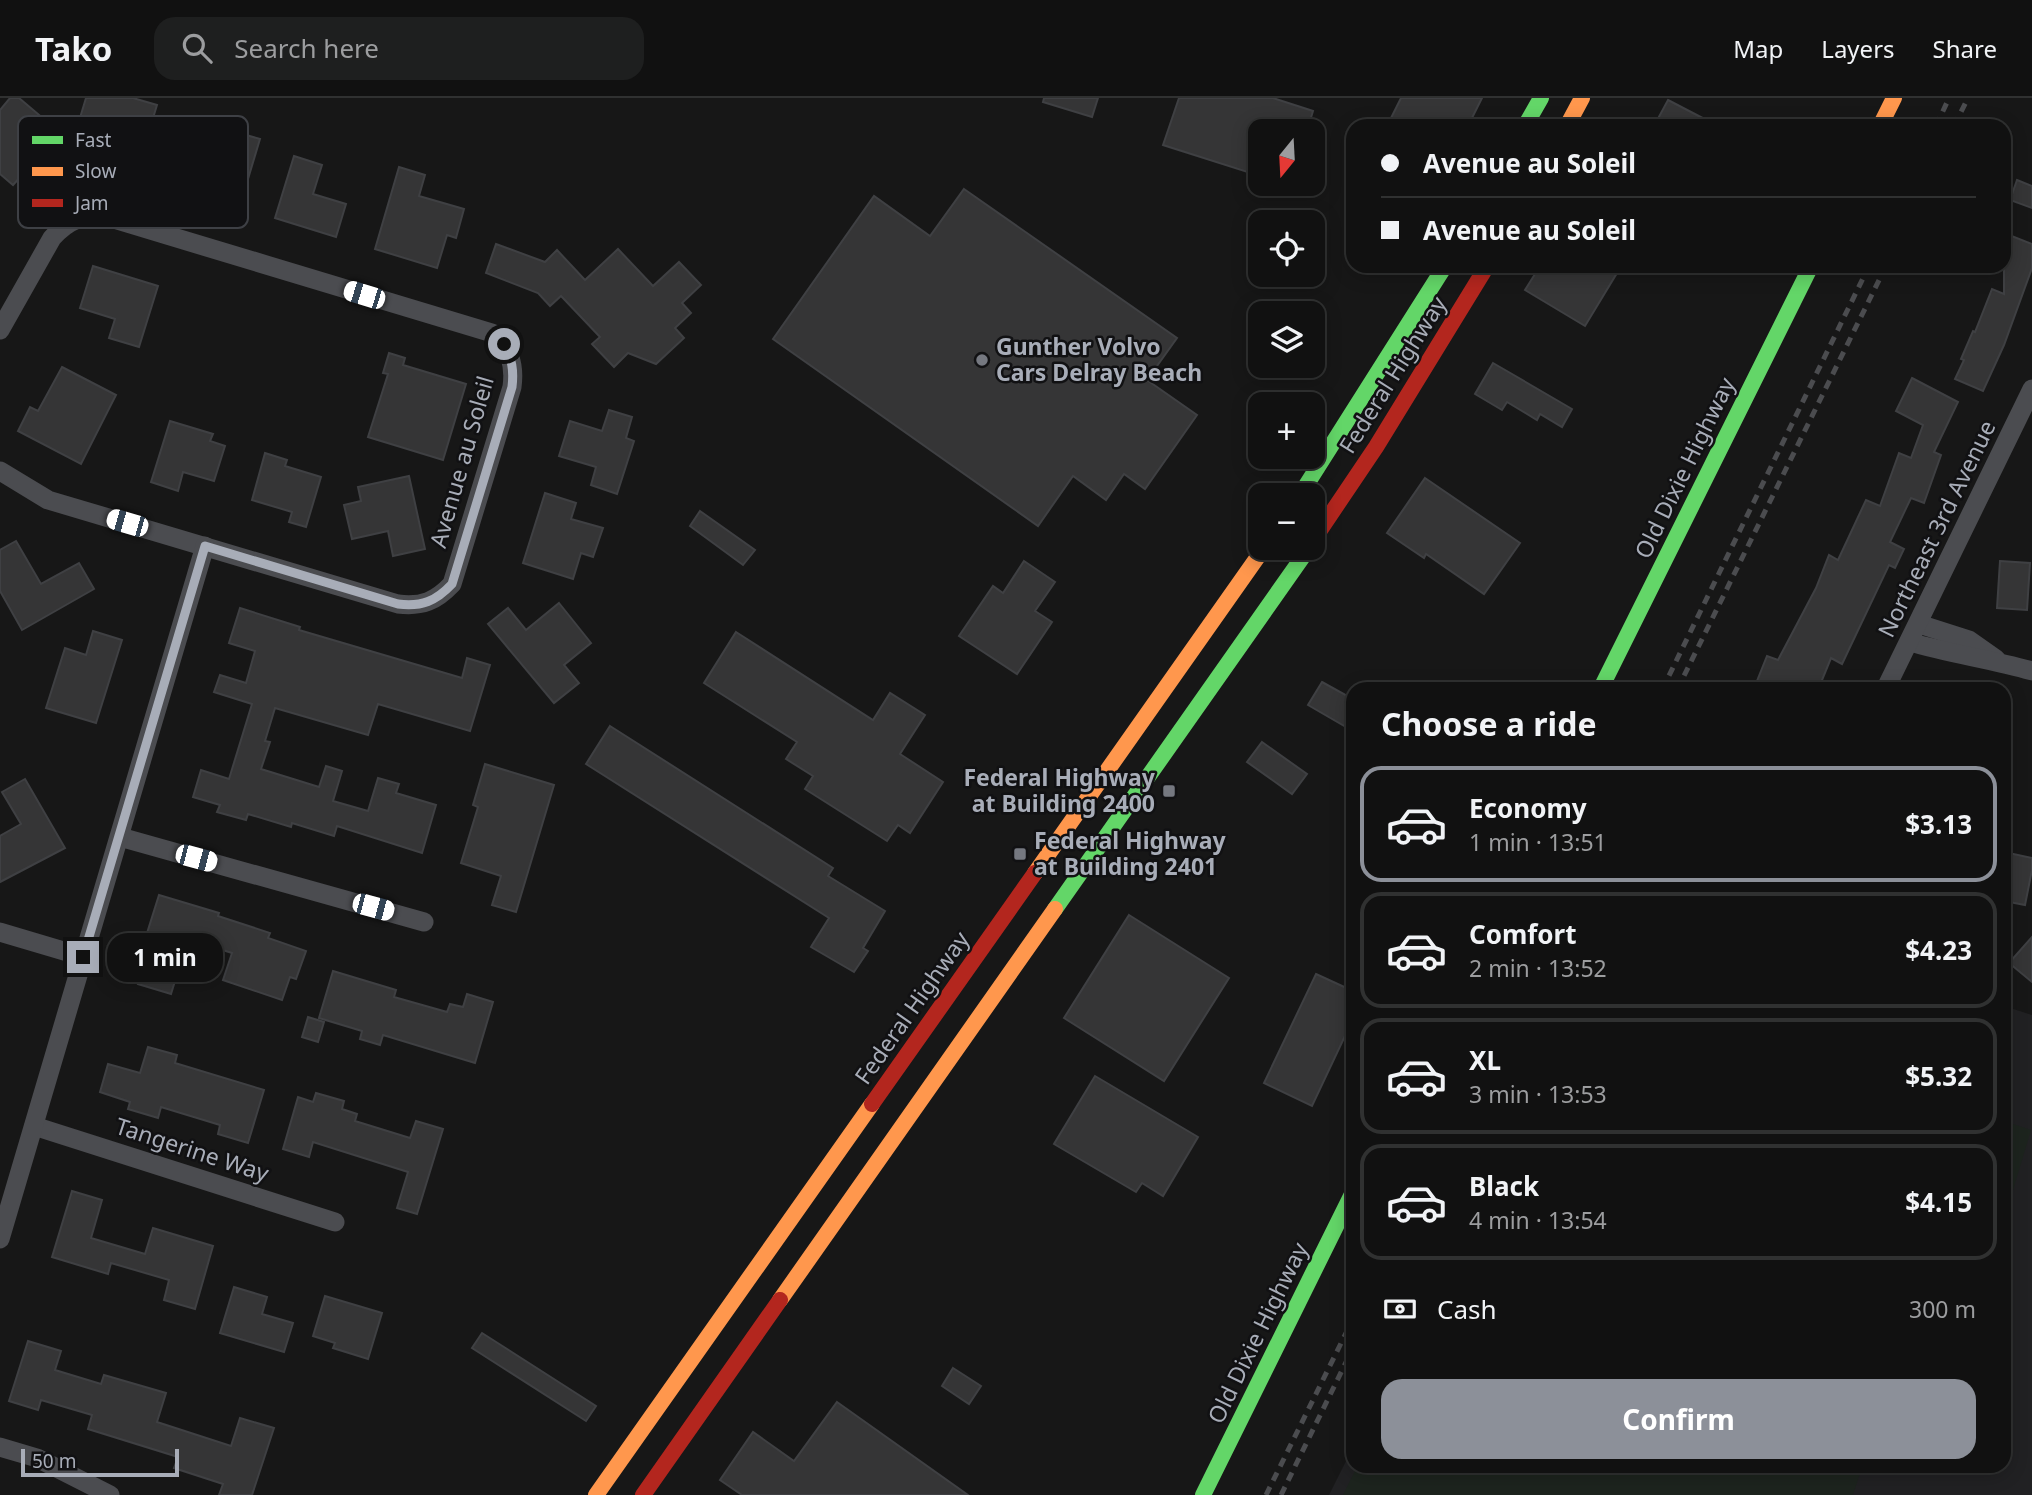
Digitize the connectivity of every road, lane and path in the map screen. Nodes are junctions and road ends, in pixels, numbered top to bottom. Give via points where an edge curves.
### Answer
1 (1541, 98) edge
2 (1567, 98) edge
3 (1582, 98) edge
4 (1894, 98) edge
5 (1529, 119) edge
6 (1556, 119) edge
7 (1571, 119) edge
8 (1884, 119) edge
9 (61, 228) edge
10 (143, 228) edge
11 (1441, 273) edge
12 (1483, 273) edge
13 (1808, 273) edge
14 (0, 330) edge
15 (2032, 390) edge
16 (0, 471) edge
17 (1308, 483) edge
18 (1325, 522) edge
19 (205, 546) junction
20 (1255, 560) edge
21 (1282, 560) edge
22 (1301, 560) edge
23 (1241, 580) junction
24 (1286, 582) junction
25 (1914, 633) junction
26 (2032, 671) edge
27 (1604, 682) edge
28 (1889, 682) edge
29 (1185, 725) junction
30 (120, 836) junction
31 (424, 922) dead end
32 (0, 932) edge
33 (83, 957) junction
34 (34, 1125) junction
35 (1346, 1206) edge
36 (335, 1222) dead end
37 (0, 1239) edge
38 (0, 1447) edge
39 (605, 1488) edge
40 (110, 1495) edge
41 (596, 1495) edge
42 (643, 1495) edge
43 (1203, 1495) edge

1 - 5 main road
2 - 6 main road
3 - 7 main road
4 - 8 main road
9 - 14 street, Avenue au Soleil
10 - 19 street, Avenue au Soleil via 492,334 504,344 514,372 452,584 428,603 398,604
11 - 17 main road, Federal Highway
12 - 18 main road, Federal Highway
13 - 27 main road, Old Dixie Highway
15 - 25 street, Northeast 3rd Avenue
16 - 19 street, Avenue au Soleil via 48,500
19 - 30 street
20 - 23 main road, Federal Highway
21 - 24 main road
22 - 24 main road
23 - 29 main road via 1244,611 1195,689
23 - 39 main road, Federal Highway
24 - 29 main road
25 - 26 street via 1969,640 2000,662
25 - 28 street, Northeast 3rd Avenue
29 - 42 main road
30 - 31 street
30 - 33 street
32 - 33 street
33 - 34 street
34 - 36 street, Tangerine Way
34 - 37 street
35 - 43 main road, Old Dixie Highway
38 - 40 street via 37,1458
39 - 41 main road, Federal Highway

